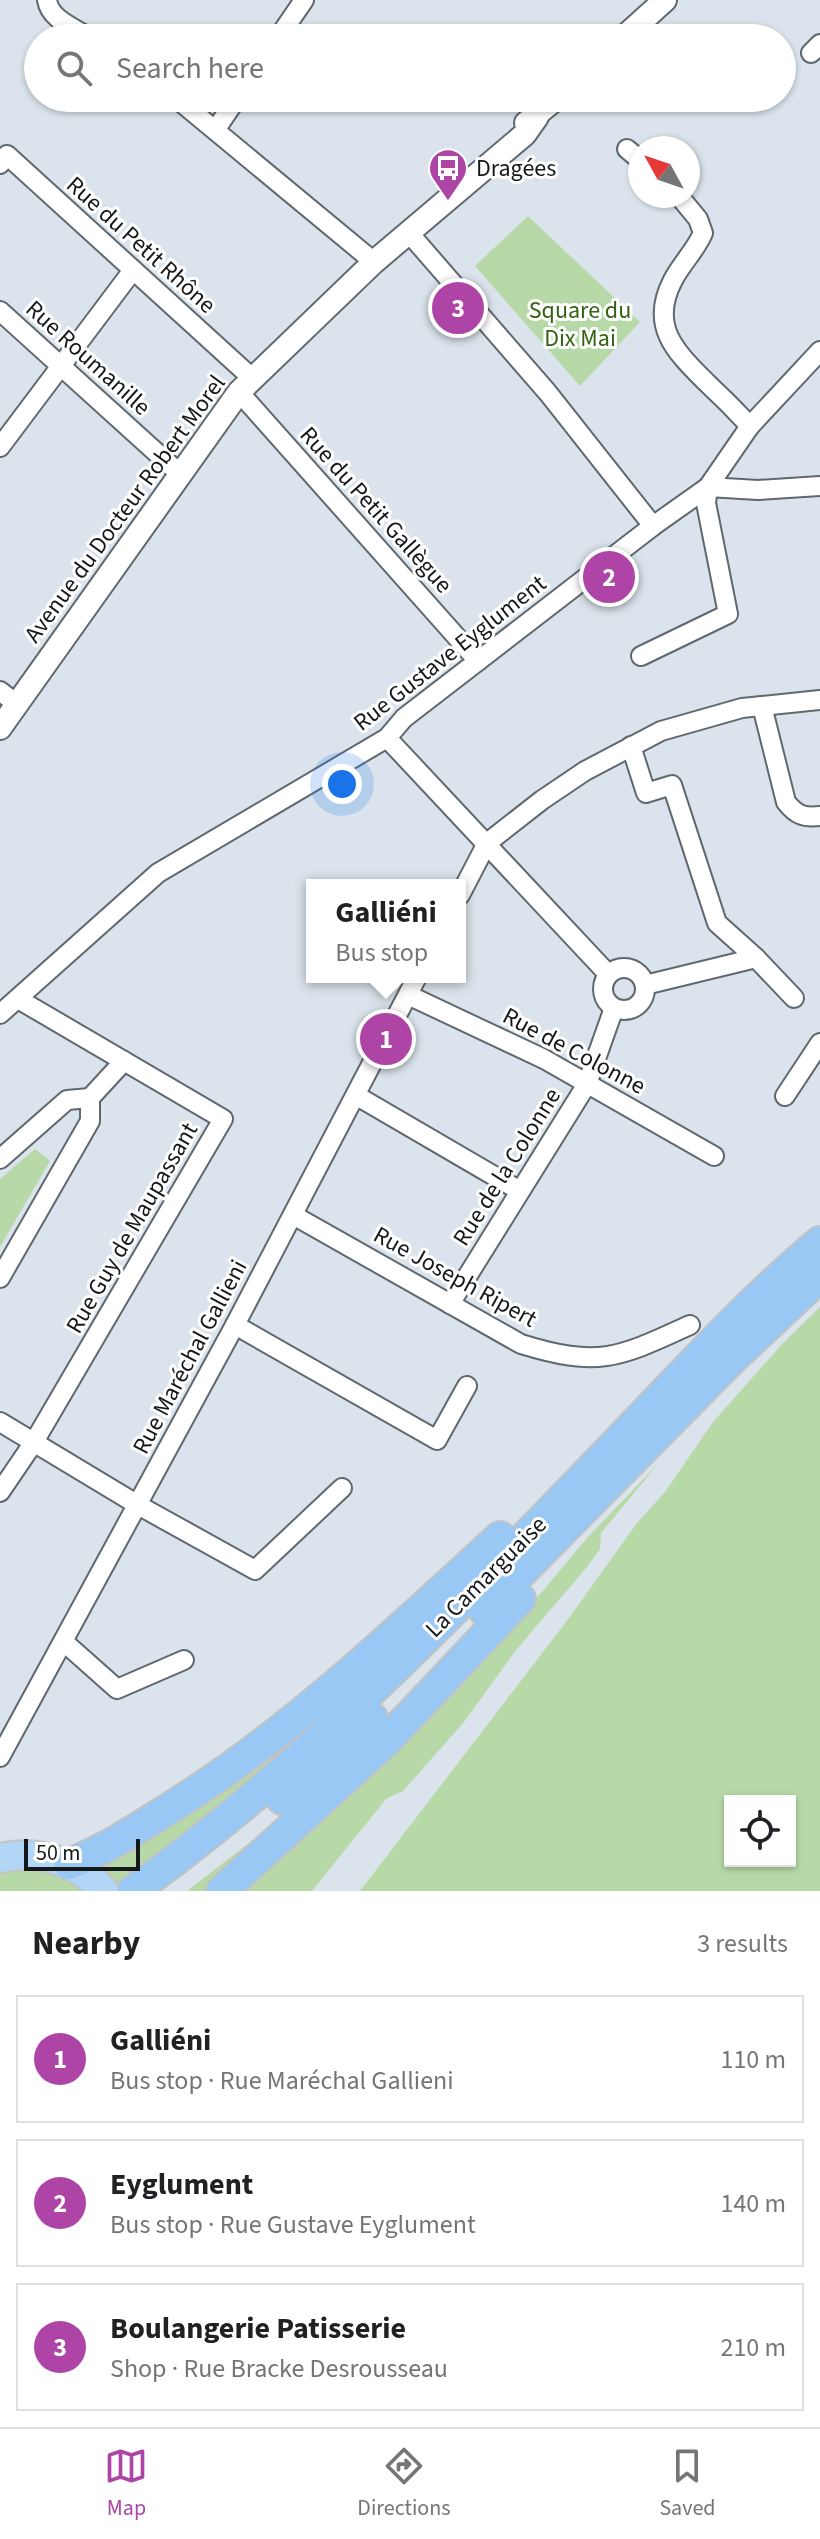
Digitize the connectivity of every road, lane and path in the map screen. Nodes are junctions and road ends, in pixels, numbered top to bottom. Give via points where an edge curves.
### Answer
1 (47, 0) edge
2 (304, 0) edge
3 (665, 0) edge
4 (66, 24) edge
5 (288, 24) edge
6 (638, 24) edge
7 (194, 112) edge
8 (228, 112) edge
9 (542, 112) edge
10 (216, 129) junction
11 (0, 164) edge
12 (689, 208) edge
13 (409, 233) junction
14 (374, 262) junction
15 (133, 270) junction
16 (0, 311) edge
17 (820, 351) edge
18 (60, 367) junction
19 (245, 385) junction
20 (750, 426) junction
21 (0, 447) edge
22 (179, 473) junction
23 (820, 486) edge
24 (708, 487) junction
25 (653, 526) junction
26 (641, 656) dead end
27 (478, 661) junction
28 (9, 698) edge
29 (820, 700) edge
30 (762, 706) junction
31 (0, 728) edge
32 (387, 738) junction
33 (631, 746) junction
34 (820, 816) edge
35 (487, 843) junction
36 (466, 883) edge
37 (756, 958) junction
38 (608, 974) junction
39 (414, 983) edge
40 (645, 985) junction
41 (408, 995) junction
42 (794, 998) dead end
43 (18, 999) junction
44 (614, 1008) junction
45 (0, 1014) edge
46 (820, 1043) edge
47 (124, 1061) junction
48 (587, 1084) junction
49 (357, 1096) junction
50 (785, 1096) dead end
51 (90, 1098) junction
52 (714, 1156) dead end
53 (0, 1159) edge
54 (520, 1191) junction
55 (293, 1215) junction
56 (820, 1242) edge
57 (820, 1276) edge
58 (0, 1278) edge
59 (450, 1304) junction
60 (235, 1325) junction
61 (690, 1325) dead end
62 (684, 1374) junction
63 (467, 1386) dead end
64 (0, 1422) edge
65 (34, 1442) junction
66 (342, 1488) dead end
67 (0, 1492) edge
68 (138, 1505) junction
69 (64, 1642) junction
70 (184, 1660) dead end
71 (0, 1757) edge
72 (0, 1858) edge
73 (69, 1864) junction
74 (103, 1890) edge
75 (133, 1891) edge
76 (166, 1891) edge
77 (222, 1891) edge

1 - 4 street
2 - 5 street
3 - 6 street
7 - 10 street
8 - 10 street
9 - 13 street, Avenue du Docteur Robert Morel via 525,134
10 - 14 street
11 - 15 street, Rue du Petit Rhône via 7,155
12 - 20 street via 703,233 673,280 663,317 666,333 674,350
13 - 14 street, Avenue du Docteur Robert Morel
13 - 25 street via 548,393
14 - 19 street, Avenue du Docteur Robert Morel
15 - 18 street
15 - 19 street, Rue du Petit Rhône
16 - 18 street, Rue Roumanille
17 - 20 street, Rue Gustave Eyglument
18 - 21 street
18 - 22 street, Rue Roumanille
19 - 22 street, Avenue du Docteur Robert Morel
19 - 27 street, Rue du Petit Gallègue
20 - 24 street, Rue Gustave Eyglument
22 - 28 street, Avenue du Docteur Robert Morel
23 - 24 street
24 - 25 street, Rue Gustave Eyglument
24 - 26 street via 706,503 728,614
25 - 27 street, Rue Gustave Eyglument
27 - 32 street, Rue Gustave Eyglument via 404,718
28 - 31 street, Avenue du Docteur Robert Morel
29 - 30 street
30 - 33 street via 661,731
30 - 34 street via 786,802 795,813
32 - 35 street
32 - 43 street, Rue Gustave Eyglument via 158,873
33 - 35 street via 564,785
33 - 37 street via 646,793 672,785 717,923
35 - 36 street
35 - 38 street
37 - 40 street
37 - 42 street
38 - 40 street via 622,967 637,972
38 - 44 street via 603,992
39 - 41 street, Rue Maréchal Gallieni
40 - 44 street via 642,1000 630,1009
41 - 48 street, Rue de Colonne
41 - 49 street, Rue Maréchal Gallieni
43 - 45 street, Rue Gustave Eyglument
43 - 47 street, Rue Guy de Maupassant
44 - 48 street, Rue de la Colonne
46 - 50 street
47 - 51 street
47 - 65 street, Rue Guy de Maupassant via 223,1119
48 - 52 street, Rue de Colonne
48 - 54 street, Rue de la Colonne
49 - 54 street
49 - 55 street, Rue Maréchal Gallieni
51 - 53 street via 67,1100
51 - 58 street via 90,1121
54 - 59 street, Rue de la Colonne
55 - 59 street, Rue Joseph Ripert
55 - 60 street, Rue Maréchal Gallieni
56 - 62 highway, La Camarguaise
57 - 76 highway, La Camarguaise via 339,1749
57 - 77 highway via 440,1686
59 - 61 street, Rue Joseph Ripert via 521,1344 592,1359 622,1354
60 - 63 street via 437,1440
60 - 68 street, Rue Maréchal Gallieni
62 - 73 highway via 388,1640 254,1752 135,1831
62 - 75 highway, La Camarguaise via 342,1718 244,1805
64 - 65 street
65 - 67 street
65 - 68 street
66 - 68 street via 255,1570
68 - 69 street, Rue Maréchal Gallieni
69 - 70 street via 117,1689
69 - 71 street, Rue Maréchal Gallieni
72 - 73 main road via 48,1857
73 - 74 main road

